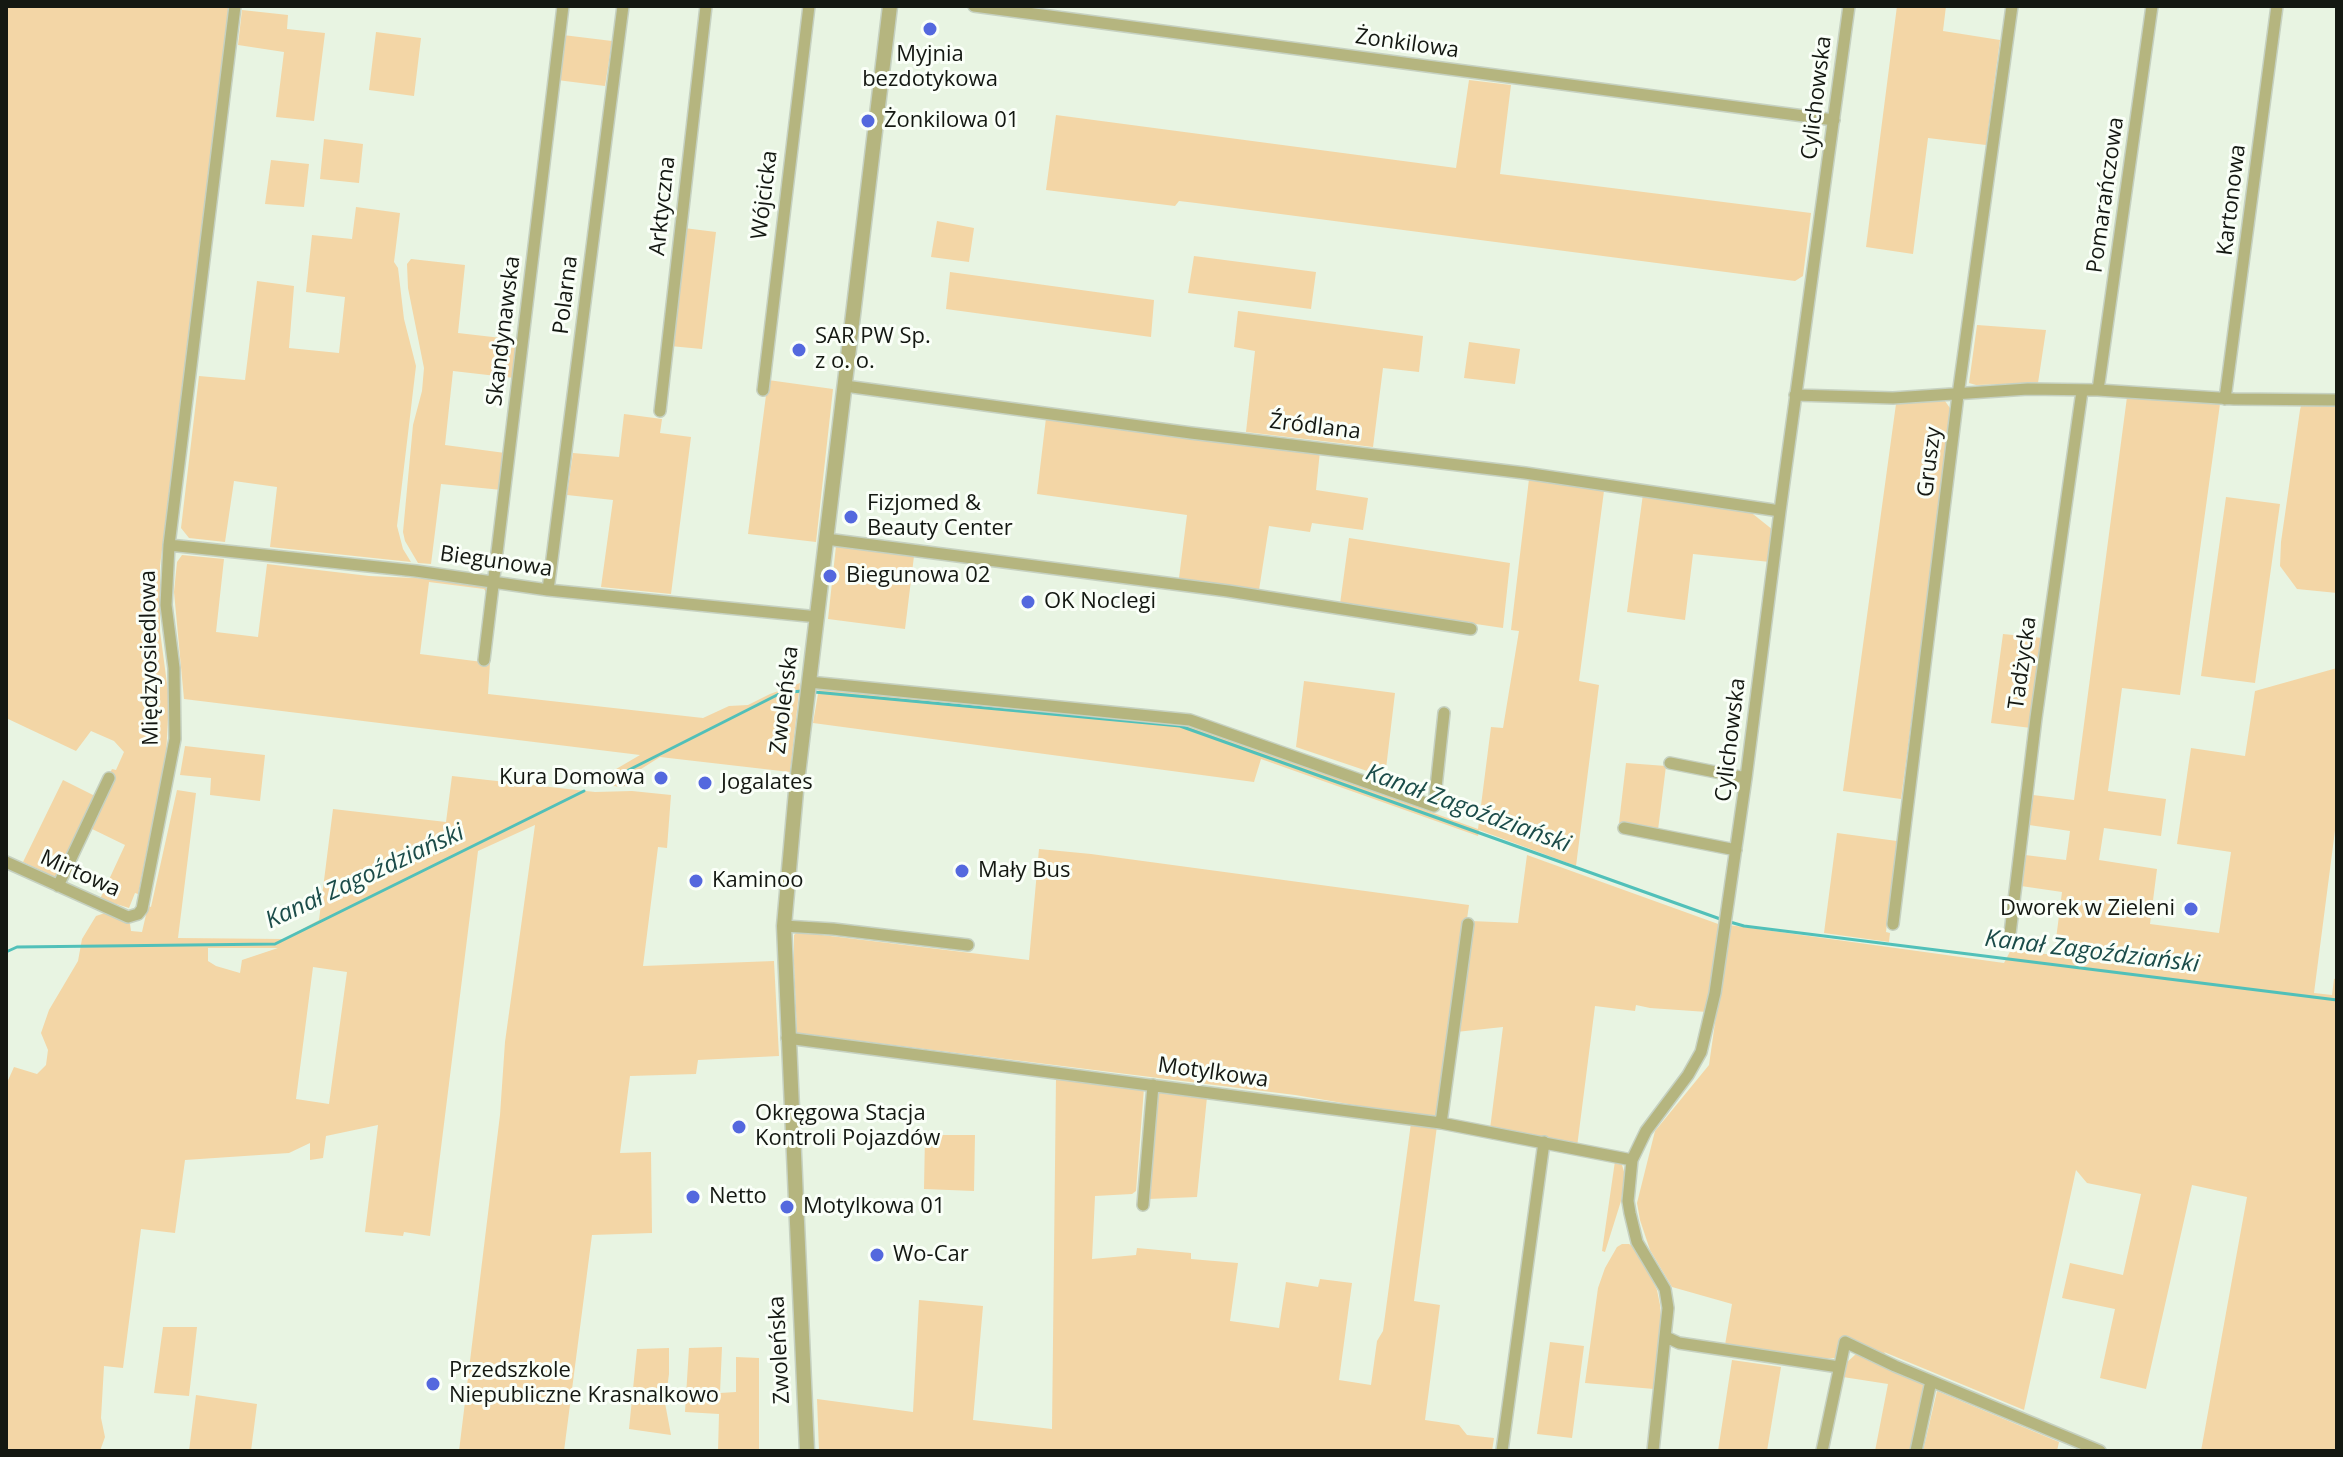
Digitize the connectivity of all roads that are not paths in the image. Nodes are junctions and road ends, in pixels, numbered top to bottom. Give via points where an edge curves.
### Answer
1 (235, 6) edge
2 (563, 6) edge
3 (623, 6) edge
4 (706, 6) edge
5 (809, 6) edge
6 (890, 6) edge
7 (974, 6) edge
8 (1849, 6) edge
9 (2012, 6) edge
10 (2152, 6) edge
11 (2277, 6) edge
12 (1834, 120) junction
13 (845, 386) junction
14 (763, 390) dead end
15 (2098, 390) junction
16 (2082, 391) junction
17 (1795, 395) junction
18 (1958, 395) junction
19 (2225, 399) junction
20 (2337, 400) edge
21 (660, 411) dead end
22 (1780, 511) junction
23 (826, 539) junction
24 (169, 545) junction
25 (494, 583) junction
26 (548, 590) junction
27 (818, 617) junction
28 (1471, 629) dead end
29 (484, 660) dead end
30 (809, 689) junction
31 (1444, 713) dead end
32 (1670, 763) dead end
33 (109, 778) dead end
34 (1746, 778) junction
35 (1624, 828) dead end
36 (1736, 850) junction
37 (6, 862) edge
38 (58, 886) junction
39 (138, 914) joint
40 (1468, 924) dead end
41 (1893, 924) dead end
42 (784, 926) junction
43 (2009, 942) dead end
44 (968, 945) dead end
45 (787, 1038) junction
46 (1153, 1085) junction
47 (1441, 1123) junction
48 (1544, 1142) junction
49 (1632, 1160) junction
50 (1143, 1205) dead end
51 (1666, 1337) junction
52 (1839, 1367) junction
53 (1931, 1381) junction
54 (807, 1451) edge
55 (1502, 1451) edge
56 (1653, 1451) edge
57 (1822, 1451) edge
58 (1916, 1451) edge
59 (2100, 1451) edge

1 - 24 street, Międzyosiedlowa
2 - 25 street, Skandynawska
3 - 26 street, Polarna
4 - 21 street, Arktyczna
5 - 14 street, Wójcicka
6 - 13 street, Zwoleńska
7 - 12 street, Żonkilowa
8 - 12 street, Cylichowska
9 - 18 street, Gruszy
10 - 15 street, Pomarańczowa
11 - 19 street, Kartonowa
12 - 17 street, Cylichowska
13 - 22 street, Źródlana
13 - 23 street, Zwoleńska
15 - 16 street
15 - 19 street
16 - 18 street
16 - 43 street, Tadżycka
17 - 18 street
17 - 22 street, Cylichowska
18 - 41 street, Gruszy
19 - 20 street
22 - 34 street, Cylichowska
23 - 27 street, Zwoleńska
23 - 28 street
24 - 25 street, Biegunowa
24 - 39 street, Międzyosiedlowa via 166,605 175,739
25 - 26 street, Biegunowa
25 - 29 street, Skandynawska
26 - 27 street, Biegunowa
27 - 30 street, Zwoleńska
30 - 31 street via 1190,720 1434,806
30 - 42 street, Zwoleńska
32 - 34 street
33 - 38 street
34 - 36 street, Cylichowska
35 - 36 street
36 - 49 street, Cylichowska via 1701,1052
37 - 38 street, Mirtowa
38 - 39 street, Mirtowa via 128,917
40 - 47 street
42 - 44 street
42 - 45 street, Zwoleńska
45 - 46 street, Motylkowa
45 - 54 street, Zwoleńska
46 - 47 street, Motylkowa
46 - 50 street
47 - 48 street, Motylkowa
48 - 49 street, Motylkowa
48 - 55 street
49 - 51 street, Cylichowska via 1630,1213 1637,1242 1665,1289
51 - 52 street
51 - 56 street, Cylichowska
52 - 53 street via 1845,1342
52 - 57 street
53 - 58 street
53 - 59 street

